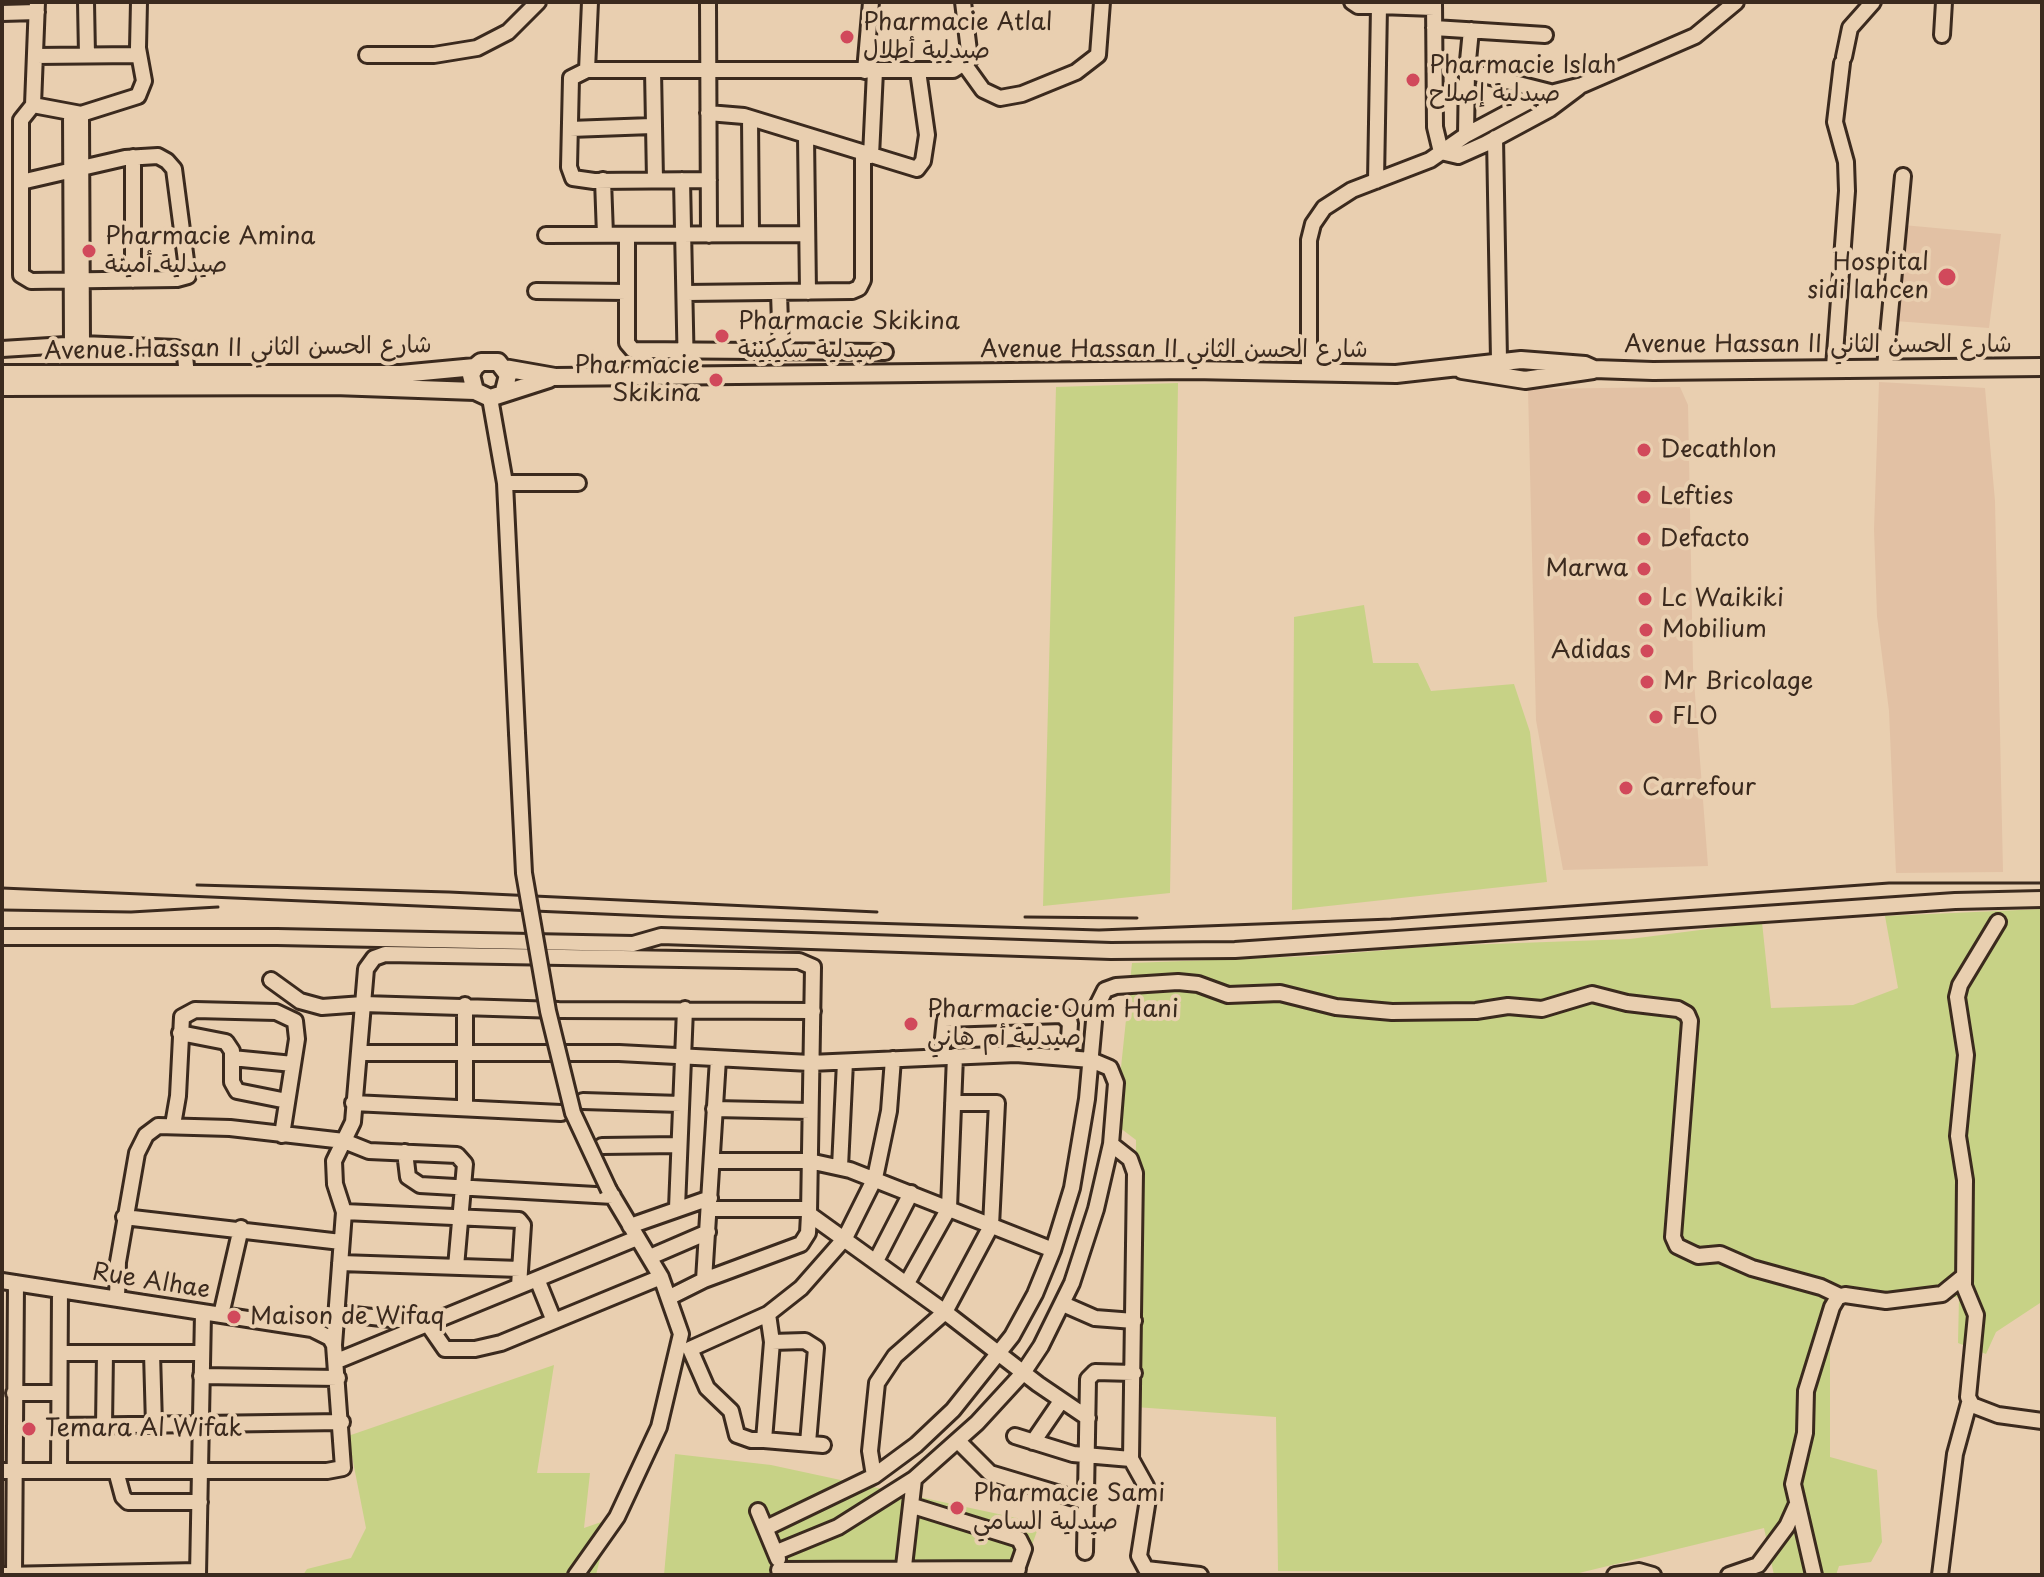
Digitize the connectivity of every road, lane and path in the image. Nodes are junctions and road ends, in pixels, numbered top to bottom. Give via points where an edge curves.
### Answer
1 (86, 2) edge
2 (139, 2) edge
3 (538, 2) edge
4 (590, 2) edge
5 (708, 2) edge
6 (871, 2) edge
7 (963, 2) edge
8 (1102, 2) edge
9 (1352, 2) edge
10 (1736, 2) edge
11 (1944, 2) edge
12 (1871, 3) edge
13 (1434, 5) edge
14 (1379, 6) junction
15 (37, 7) edge
16 (2, 13) edge
17 (1434, 28) junction
18 (1471, 30) junction
19 (1545, 35) dead end
20 (1942, 35) dead end
21 (87, 55) junction
22 (138, 55) junction
23 (367, 55) dead end
24 (35, 56) junction
25 (965, 65) junction
26 (587, 70) junction
27 (653, 70) junction
28 (707, 71) junction
29 (870, 71) junction
30 (918, 71) junction
31 (1467, 71) junction
32 (1582, 85) junction
33 (1550, 92) junction
34 (33, 105) junction
35 (708, 113) junction
36 (76, 114) junction
37 (750, 118) junction
38 (652, 126) junction
39 (570, 129) junction
40 (1466, 135) junction
41 (806, 136) junction
42 (1495, 138) junction
43 (1441, 152) junction
44 (867, 154) junction
45 (133, 157) junction
46 (77, 168) junction
47 (1903, 176) dead end
48 (603, 180) junction
49 (655, 180) junction
50 (682, 180) junction
51 (709, 180) junction
52 (1376, 181) junction
53 (21, 182) junction
54 (751, 233) junction
55 (807, 234) junction
56 (546, 235) dead end
57 (605, 235) junction
58 (627, 235) junction
59 (685, 235) junction
60 (709, 235) junction
61 (77, 280) junction
62 (133, 280) junction
63 (536, 291) dead end
64 (627, 292) junction
65 (808, 292) junction
66 (686, 293) junction
67 (779, 293) junction
68 (77, 344) junction
69 (2, 349) edge
70 (685, 352) junction
71 (788, 352) junction
72 (885, 352) dead end
73 (1499, 360) junction
74 (475, 367) junction
75 (1834, 367) junction
76 (1885, 367) junction
77 (2042, 367) edge
78 (504, 368) junction
79 (1458, 369) junction
80 (1540, 371) junction
81 (1309, 372) junction
82 (2, 374) edge
83 (794, 374) junction
84 (686, 375) junction
85 (187, 376) junction
86 (555, 377) junction
87 (1499, 378) junction
88 (2, 387) edge
89 (490, 394) junction
90 (505, 483) junction
91 (578, 483) dead end
92 (2042, 899) edge
93 (1998, 922) dead end
94 (2, 937) edge
95 (271, 980) dead end
96 (363, 1004) junction
97 (465, 1005) junction
98 (685, 1009) junction
99 (813, 1011) junction
100 (180, 1033) junction
101 (359, 1053) junction
102 (466, 1054) junction
103 (682, 1056) junction
104 (1068, 1056) junction
105 (948, 1057) junction
106 (232, 1058) junction
107 (718, 1059) junction
108 (893, 1059) junction
109 (1091, 1060) junction
110 (845, 1062) junction
111 (810, 1063) junction
112 (293, 1064) junction
113 (287, 1101) junction
114 (583, 1101) dead end
115 (353, 1103) junction
116 (953, 1103) junction
117 (681, 1104) junction
118 (465, 1107) junction
119 (714, 1109) junction
120 (810, 1111) junction
121 (561, 1113) dead end
122 (173, 1125) junction
123 (282, 1135) junction
124 (344, 1141) junction
125 (1111, 1144) junction
126 (679, 1145) junction
127 (602, 1146) dead end
128 (405, 1152) junction
129 (712, 1161) junction
130 (809, 1161) junction
131 (840, 1167) junction
132 (875, 1178) junction
133 (464, 1187) junction
134 (611, 1193) junction
135 (911, 1193) junction
136 (710, 1204) junction
137 (677, 1208) junction
138 (949, 1208) junction
139 (344, 1212) junction
140 (809, 1212) junction
141 (463, 1215) junction
142 (124, 1217) junction
143 (991, 1226) junction
144 (241, 1228) junction
145 (634, 1232) junction
146 (708, 1232) junction
147 (845, 1238) junction
148 (341, 1242) junction
149 (1053, 1250) junction
150 (650, 1257) junction
151 (876, 1261) junction
152 (340, 1263) junction
153 (456, 1267) junction
154 (520, 1269) junction
155 (1964, 1276) junction
156 (661, 1277) junction
157 (537, 1279) junction
158 (704, 1280) junction
159 (9, 1282) edge
160 (907, 1283) junction
161 (519, 1286) junction
162 (60, 1290) junction
163 (1840, 1296) junction
164 (670, 1297) junction
165 (117, 1299) junction
166 (1063, 1304) junction
167 (945, 1312) junction
168 (203, 1313) junction
169 (336, 1313) junction
170 (768, 1314) junction
171 (221, 1315) junction
172 (554, 1321) junction
173 (1134, 1321) junction
174 (427, 1323) junction
175 (772, 1342) junction
176 (334, 1345) junction
177 (60, 1353) junction
178 (105, 1353) junction
179 (152, 1353) junction
180 (201, 1353) junction
181 (998, 1354) junction
182 (337, 1361) junction
183 (1023, 1373) junction
184 (1134, 1373) junction
185 (201, 1376) junction
186 (338, 1378) junction
187 (14, 1393) junction
188 (59, 1393) junction
189 (1061, 1401) junction
190 (1969, 1403) junction
191 (1088, 1418) junction
192 (2042, 1421) edge
193 (342, 1422) junction
194 (200, 1424) junction
195 (154, 1425) junction
196 (59, 1426) junction
197 (104, 1426) junction
198 (1015, 1436) dead end
199 (764, 1440) junction
200 (958, 1441) junction
201 (1033, 1442) junction
202 (1089, 1457) junction
203 (1131, 1459) junction
204 (8, 1471) edge
205 (59, 1471) junction
206 (116, 1471) junction
207 (201, 1472) junction
208 (874, 1476) junction
209 (914, 1479) junction
210 (200, 1502) junction
211 (1087, 1502) junction
212 (1796, 1505) junction
213 (913, 1506) junction
214 (758, 1511) dead end
215 (1802, 1527) junction
216 (766, 1528) junction
217 (1778, 1538) junction
218 (777, 1552) junction
219 (1085, 1552) dead end
220 (779, 1572) edge
221 (904, 1572) edge
222 (1016, 1572) edge
223 (198, 1573) edge
224 (949, 1573) edge
225 (2, 1575) edge
226 (14, 1575) edge
227 (576, 1575) edge
228 (1200, 1575) edge
229 (1615, 1575) edge
230 (1653, 1575) edge
231 (1729, 1575) edge
232 (1814, 1575) edge
233 (1940, 1575) edge

1 - 21 street
2 - 22 street
3 - 23 street via 508,32 477,48 434,55
4 - 26 street
5 - 28 street
6 - 29 street
7 - 25 street via 971,51
8 - 25 street via 1098,55 1076,72 1000,98 983,90
9 - 14 street
10 - 32 street via 1695,36
11 - 20 street
12 - 75 street via 1850,28 1835,122 1847,176
13 - 14 street
13 - 17 street
14 - 52 street
15 - 16 street
15 - 24 street
17 - 18 street
17 - 43 street via 1435,133
18 - 19 street
18 - 31 street
21 - 22 street
21 - 24 street
22 - 36 street via 144,81 138,96
24 - 34 street
25 - 30 street
26 - 27 street
26 - 39 street via 569,81
27 - 28 street
27 - 38 street
28 - 29 street
28 - 35 street
29 - 30 street
29 - 44 street
30 - 44 street via 927,135 920,166 914,169
31 - 33 street
31 - 40 street
32 - 33 street
32 - 42 street
33 - 40 street
34 - 36 street
34 - 53 street via 21,120
35 - 37 street
35 - 51 street
36 - 46 street
37 - 41 street
37 - 54 street
38 - 39 street
38 - 49 street
39 - 48 street via 571,175 577,180
40 - 43 street
41 - 44 street
41 - 55 street
42 - 43 street via 1458,156
42 - 73 street
43 - 52 street
44 - 65 street via 862,284 852,291
45 - 46 street
45 - 62 street
45 - 62 street via 158,156 174,169 190,270 182,278
46 - 53 street
46 - 61 street
47 - 76 street
48 - 49 street
48 - 57 street
49 - 50 street
50 - 51 street
50 - 59 street
51 - 60 street
52 - 81 street via 1332,202 1313,224 1308,255
53 - 61 street via 21,275 31,281
54 - 55 street
54 - 60 street
55 - 65 street
56 - 57 street
57 - 58 street
58 - 59 street
58 - 64 street
59 - 60 street
59 - 66 street
61 - 62 street
61 - 68 street
63 - 64 street
64 - 70 street via 631,349
65 - 67 street
66 - 67 street
66 - 70 street
67 - 71 street
68 - 69 street
68 - 85 street via 179,348
70 - 71 street
70 - 84 street
71 - 72 street
71 - 83 street
73 - 79 main road, Avenue Hassan II شارع الحسن الثاني
73 - 80 main road, Avenue Hassan II شارع الحسن الثاني
73 - 87 main road
74 - 78 main road via 490,360
74 - 85 main road, Avenue Hassan II شارع الحسن الثاني via 401,374
74 - 89 main road via 471,375
75 - 76 main road, Avenue Hassan II شارع الحسن الثاني
75 - 80 main road, Avenue Hassan II شارع الحسن الثاني via 1746,371 1585,365
76 - 77 main road, Avenue Hassan II شارع الحسن الثاني
78 - 86 main road, Avenue Hassan II شارع الحسن الثاني
78 - 89 main road via 508,384
79 - 81 main road, Avenue Hassan II شارع الحسن الثاني
79 - 87 main road, Avenue Hassan II شارع الحسن الثاني
80 - 87 main road, Avenue Hassan II شارع الحسن الثاني
81 - 83 main road, Avenue Hassan II شارع الحسن الثاني
82 - 85 main road, Avenue Hassan II شارع الحسن الثاني
83 - 84 main road, Avenue Hassan II شارع الحسن الثاني
84 - 86 main road, Avenue Hassan II شارع الحسن الثاني
86 - 89 main road, Avenue Hassan II شارع الحسن الثاني
88 - 89 main road, Avenue Hassan II شارع الحسن الثاني via 334,386
89 - 90 street
90 - 91 street
90 - 134 street, bridge via 524,873 569,1100
92 - 94 street via 1235,950 1111,951 661,936 633,944
93 - 155 street via 1957,997 1966,1055 1958,1136 1965,1180
95 - 96 street via 300,1001 322,1007
96 - 97 street
96 - 99 street via 366,969 385,954 799,961 815,972
96 - 101 street
97 - 98 street
97 - 102 street
98 - 99 street
98 - 103 street
99 - 111 street
100 - 106 street via 226,1042
100 - 112 street via 182,1017 195,1010 288,1015 295,1021 297,1039
100 - 122 street
101 - 102 street
101 - 115 street
102 - 103 street
102 - 118 street
103 - 107 street
103 - 117 street
104 - 105 street
104 - 105 street via 1070,1023 1062,1015 945,1019 941,1024
104 - 109 street
105 - 108 street
105 - 116 street
106 - 112 street
106 - 113 street via 237,1091
107 - 111 street
107 - 119 street
108 - 110 street
108 - 132 street
109 - 125 street via 1114,1075
109 - 149 street via 1079,1156
109 - 163 street via 1098,999 1116,986 1198,984 1228,995 1280,993 1336,1007 1392,1012 1542,1009 1592,994 1678,1009 1690,1021 1673,1237 1677,1246 1698,1256 1720,1254
110 - 111 street
110 - 131 street
111 - 120 street
112 - 113 street
113 - 123 street
114 - 117 street
115 - 118 street
115 - 124 street via 353,1122
116 - 138 street
116 - 143 street via 997,1103
117 - 126 street
118 - 121 street
119 - 120 street
119 - 129 street
120 - 130 street
122 - 123 street
122 - 142 street via 158,1126 146,1135 137,1153
123 - 124 street
124 - 128 street via 369,1151
124 - 139 street via 336,1152 334,1173
125 - 166 street via 1096,1209
125 - 173 street via 1130,1159 1135,1173
126 - 127 street
126 - 137 street
128 - 133 street via 408,1177 414,1183
128 - 133 street via 457,1155 465,1164
129 - 130 street
129 - 136 street
130 - 131 street
130 - 140 street
131 - 132 street
132 - 135 street
132 - 147 street
133 - 134 street
133 - 141 street
134 - 145 street
135 - 138 street
135 - 151 street
136 - 137 street
136 - 140 street
136 - 146 street
137 - 145 street
138 - 143 street
138 - 160 street
139 - 141 street
139 - 148 street
140 - 147 street
140 - 158 street via 808,1233 801,1244
141 - 153 street
141 - 154 street via 519,1220
142 - 144 street
142 - 165 street
143 - 149 street
143 - 167 street
144 - 148 street
144 - 171 street
145 - 150 street
145 - 157 street
146 - 150 street
146 - 158 street
147 - 151 street
147 - 170 street via 812,1277
148 - 152 street
149 - 181 street via 1024,1316
150 - 156 street
151 - 160 street
152 - 153 street
152 - 169 street
153 - 154 street
154 - 161 street
155 - 163 street via 1949,1291 1932,1296 1886,1301
155 - 190 street via 1976,1315
156 - 164 street
156 - 172 street
157 - 161 street
157 - 172 street
158 - 164 street
159 - 162 street, Rue Alhae
159 - 187 street
160 - 167 street
161 - 174 street
162 - 165 street, Rue Alhae
162 - 177 street
163 - 212 street via 1806,1391 1805,1433 1793,1484
164 - 227 street via 681,1334 659,1427 617,1517
165 - 168 street, Rue Alhae
166 - 173 street via 1107,1321
166 - 183 street
167 - 181 street
167 - 208 street via 895,1356 877,1383 870,1451
168 - 171 street, Rue Alhae
168 - 180 street
169 - 174 street
169 - 176 street
170 - 175 street
170 - 199 street via 690,1349 707,1388 731,1411 737,1435
171 - 176 street, Rue Alhae via 312,1329
172 - 174 street via 494,1346 453,1351 438,1344
173 - 184 street
174 - 182 street
175 - 199 street
175 - 199 street via 805,1341 816,1348 816,1444
176 - 182 street
177 - 178 street
177 - 188 street
178 - 179 street
178 - 197 street
179 - 180 street
179 - 195 street
180 - 185 street
181 - 183 street
181 - 208 street via 930,1433
182 - 186 street
183 - 189 street
183 - 200 street
184 - 191 street via 1091,1374
184 - 203 street
185 - 186 street
185 - 194 street
186 - 193 street
187 - 188 street
187 - 204 street
188 - 196 street
189 - 191 street
189 - 201 street
190 - 192 street via 2002,1417
190 - 233 street via 1955,1454
191 - 202 street
193 - 194 street
193 - 207 street via 345,1460 337,1471
194 - 195 street
194 - 207 street
195 - 197 street
196 - 197 street
196 - 205 street
198 - 201 street
200 - 209 street
200 - 211 street via 990,1473
201 - 202 street
202 - 203 street
202 - 211 street
203 - 228 street via 1147,1493 1139,1550 1143,1566
204 - 205 street
204 - 226 street
205 - 206 street
206 - 207 street
206 - 210 street via 128,1502
207 - 210 street
208 - 216 street
209 - 213 street
209 - 218 street via 838,1527
210 - 223 street
211 - 219 street
212 - 215 street
212 - 217 street
213 - 221 street
213 - 222 street via 1019,1539 1024,1549
214 - 216 street
215 - 217 street
215 - 232 street
216 - 218 street
217 - 231 street via 1758,1565
218 - 220 street
220 - 221 street
221 - 224 street
222 - 224 street
223 - 226 street
225 - 226 street
229 - 230 street

